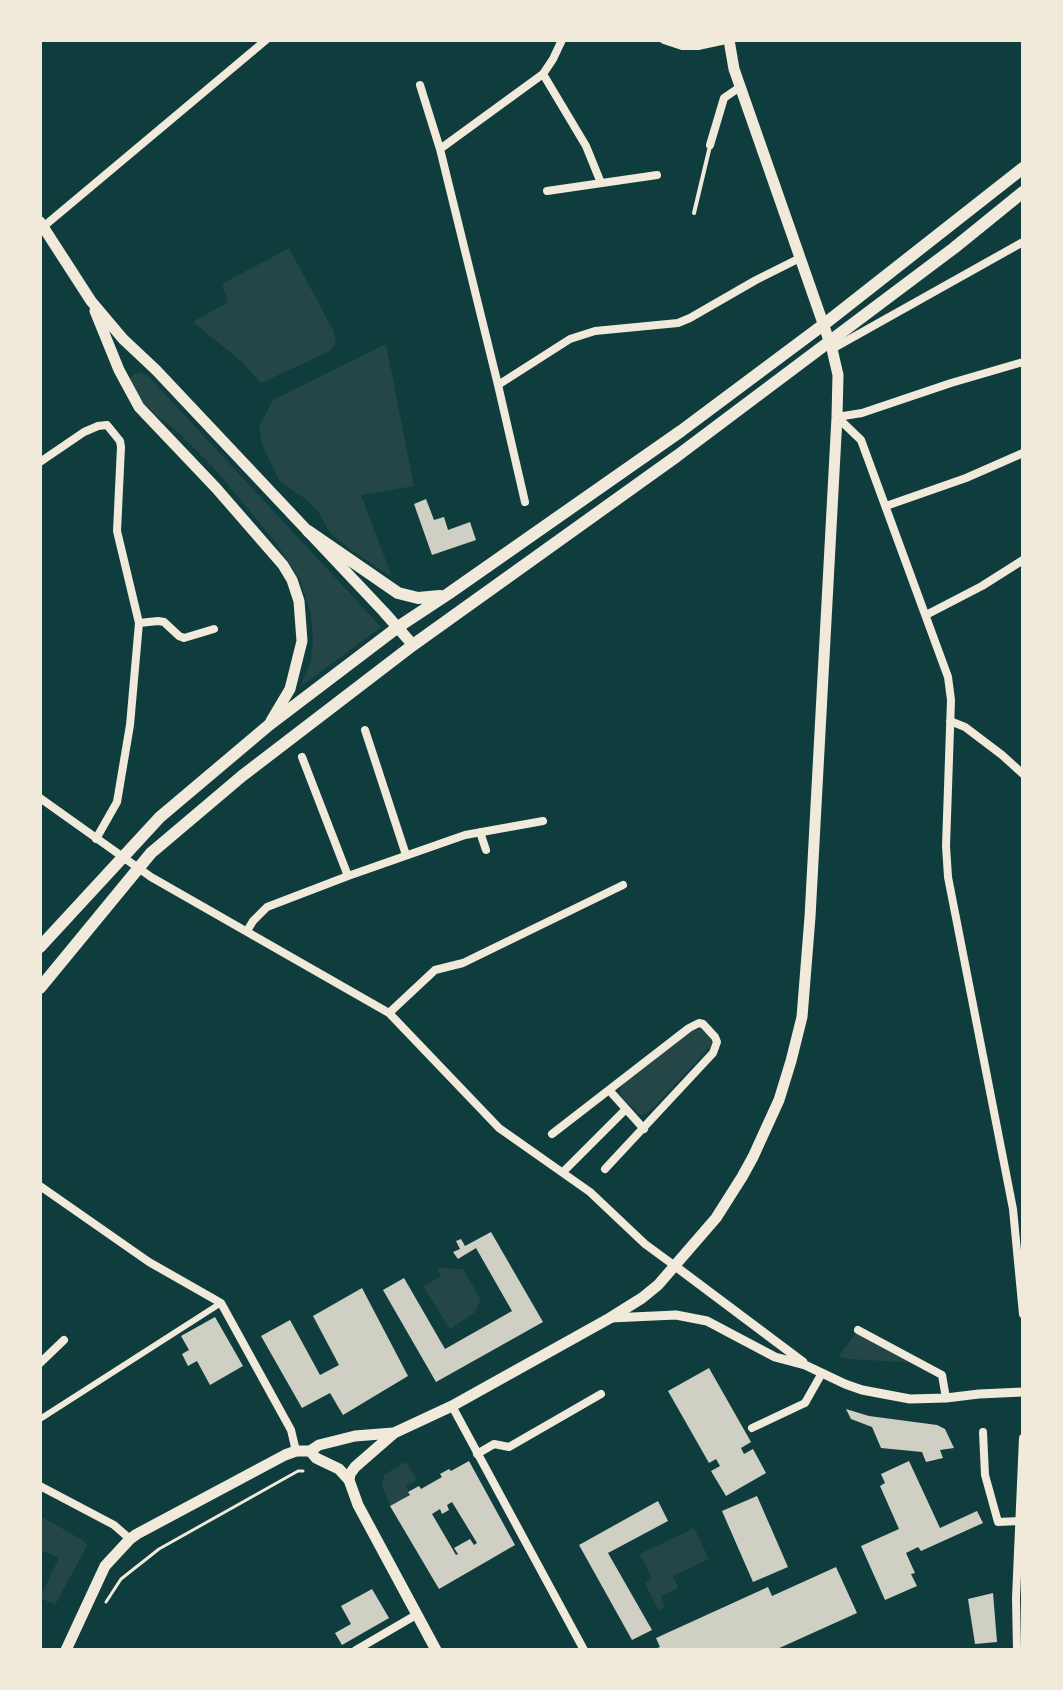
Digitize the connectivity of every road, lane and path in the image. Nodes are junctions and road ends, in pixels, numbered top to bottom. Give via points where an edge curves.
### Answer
1 (266, 40) edge
2 (562, 40) edge
3 (664, 40) edge
4 (728, 40) edge
5 (543, 74) junction
6 (420, 85) dead end
7 (740, 87) junction
8 (710, 145) joint
9 (440, 149) junction
10 (1023, 168) edge
11 (657, 175) dead end
12 (601, 183) junction
13 (547, 191) dead end
14 (1023, 192) edge
15 (694, 213) dead end
16 (42, 224) edge
17 (1023, 242) edge
18 (800, 258) junction
19 (91, 301) junction
20 (832, 349) junction
21 (1023, 362) edge
22 (498, 385) junction
23 (837, 417) junction
24 (1023, 453) edge
25 (40, 462) edge
26 (525, 502) dead end
27 (886, 506) junction
28 (308, 531) junction
29 (1023, 560) edge
30 (448, 594) junction
31 (926, 615) junction
32 (139, 623) junction
33 (398, 627) junction
34 (214, 629) dead end
35 (413, 645) junction
36 (950, 721) junction
37 (269, 725) junction
38 (365, 730) dead end
39 (302, 757) dead end
40 (1023, 774) edge
41 (40, 798) edge
42 (543, 821) dead end
43 (480, 832) junction
44 (96, 839) junction
45 (486, 850) dead end
46 (406, 855) junction
47 (348, 876) junction
48 (623, 885) dead end
49 (247, 931) junction
50 (40, 947) edge
51 (40, 988) edge
52 (389, 1013) junction
53 (609, 1090) junction
54 (626, 1109) junction
55 (644, 1129) junction
56 (552, 1134) dead end
57 (605, 1169) dead end
58 (563, 1172) junction
59 (40, 1186) edge
60 (675, 1266) junction
61 (221, 1303) junction
62 (1023, 1314) edge
63 (610, 1318) junction
64 (858, 1330) dead end
65 (64, 1340) dead end
66 (40, 1363) edge
67 (805, 1365) junction
68 (822, 1373) junction
69 (1023, 1392) edge
70 (601, 1394) dead end
71 (946, 1398) junction
72 (452, 1406) junction
73 (40, 1419) edge
74 (752, 1428) dead end
75 (983, 1432) dead end
76 (394, 1433) junction
77 (1023, 1438) edge
78 (296, 1451) junction
79 (310, 1451) junction
80 (477, 1454) junction
81 (300, 1471) dead end
82 (349, 1480) junction
83 (40, 1486) edge
84 (1020, 1521) junction
85 (130, 1539) junction
86 (101, 1613) dead end
87 (416, 1615) junction
88 (66, 1650) edge
89 (356, 1650) edge
90 (436, 1650) edge
91 (584, 1650) edge
92 (1017, 1650) edge

1 - 16 street
2 - 5 street
3 - 4 street via 698,46
4 - 7 main road
5 - 9 street
5 - 12 street via 586,146
6 - 9 street
7 - 8 street via 724,98
7 - 18 main road
8 - 15 lane
9 - 22 street
10 - 30 highway via 681,431
11 - 12 street
12 - 13 street
14 - 35 highway via 677,456
16 - 19 main road
17 - 20 street
18 - 20 main road
18 - 22 street via 678,323 595,331 570,339
19 - 28 main road
19 - 37 main road via 139,407 216,488 292,580 302,641 295,677
20 - 23 main road via 838,375
21 - 23 street
22 - 26 street
23 - 27 street via 861,440
23 - 60 main road via 802,1017 779,1100 753,1157 716,1218
24 - 27 street
25 - 32 street via 92,428 107,425 120,441 117,531
27 - 31 street
28 - 30 highway via 398,593 418,598
28 - 33 main road
29 - 31 street
30 - 33 highway
31 - 36 street via 948,677
32 - 34 street via 164,622 184,638
32 - 44 street via 117,802
33 - 35 main road
33 - 37 highway
35 - 51 highway via 179,827 151,853
36 - 40 street
36 - 62 street via 948,877 1013,1209
37 - 50 highway via 160,817
38 - 46 street
39 - 47 street
41 - 44 street
42 - 43 street
43 - 45 street
43 - 46 street
44 - 49 street
46 - 47 street
47 - 49 street via 267,907
48 - 52 street via 463,963 435,970
49 - 52 street
52 - 58 street via 499,1128
53 - 54 street
53 - 55 street via 689,1028 703,1024 715,1037 713,1053
53 - 56 street
54 - 55 street
54 - 58 street
55 - 57 street
58 - 60 street
59 - 61 street via 149,1262
60 - 63 main road via 648,1294
60 - 67 street
61 - 73 street
61 - 78 street via 291,1430
63 - 67 street via 691,1317 775,1357
63 - 72 main road
64 - 71 street via 942,1375
65 - 66 street
67 - 68 street
68 - 71 street via 862,1390 910,1399
68 - 74 street via 805,1403
69 - 71 street
70 - 80 street via 509,1447 494,1444
72 - 76 main road
72 - 80 street
75 - 84 street via 985,1475 998,1522
76 - 79 main road via 355,1436
76 - 82 main road via 355,1467
77 - 84 street
78 - 79 main road
78 - 85 main road
79 - 82 main road
80 - 91 street
81 - 86 path via 140,1562 121,1579
82 - 87 main road
83 - 85 street
84 - 92 street
85 - 88 main road via 105,1566
87 - 89 street
87 - 90 main road

